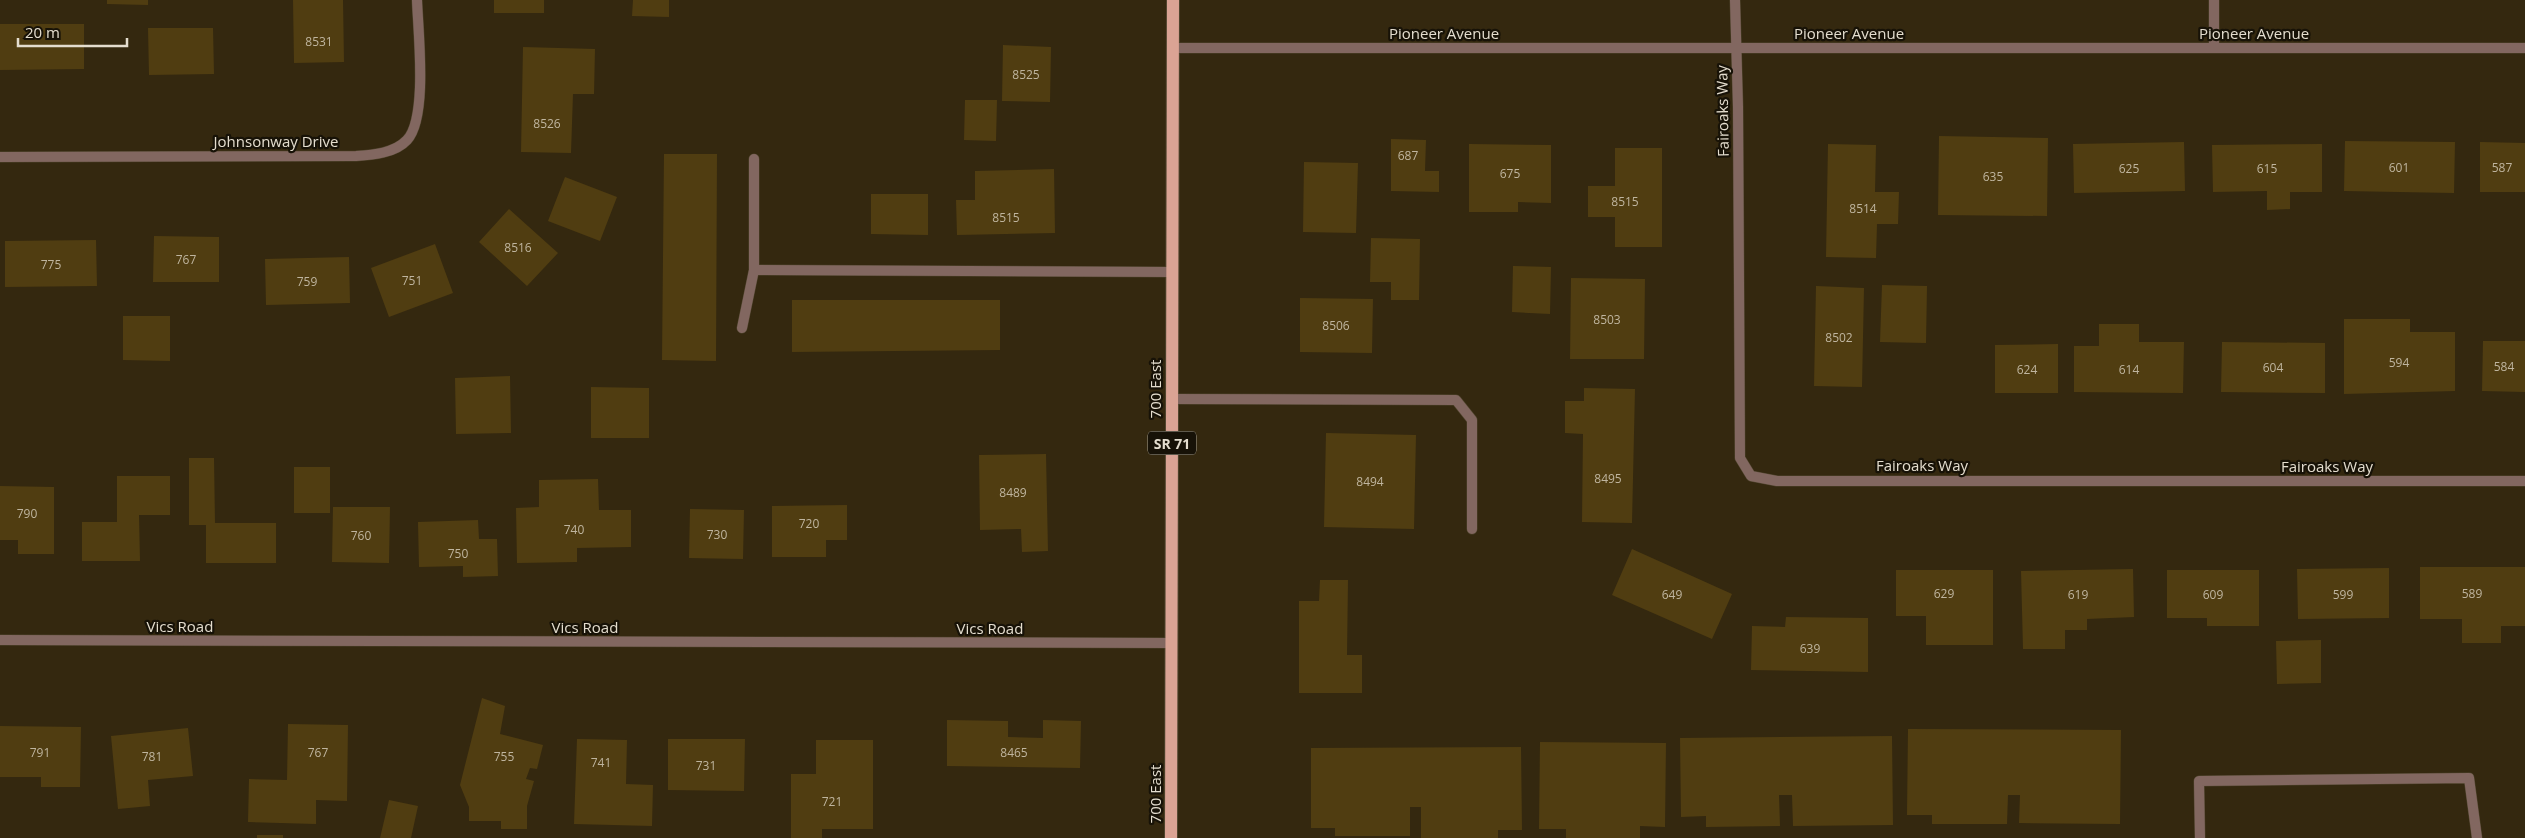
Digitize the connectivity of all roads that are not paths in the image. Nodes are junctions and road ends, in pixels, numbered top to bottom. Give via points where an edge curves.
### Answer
1 (417, 0) edge
2 (1173, 0) edge
3 (1735, 0) edge
4 (2214, 0) edge
5 (1173, 48) junction
6 (1736, 48) junction
7 (2214, 48) junction
8 (2525, 48) edge
9 (0, 157) edge
10 (754, 159) dead end
11 (754, 270) junction
12 (1171, 272) junction
13 (742, 328) dead end
14 (1172, 399) junction
15 (2525, 482) edge
16 (1472, 529) dead end
17 (0, 640) edge
18 (1171, 643) junction
19 (1172, 838) edge
20 (2200, 838) edge
21 (2478, 838) edge

1 - 9 street, Johnsonway Drive via 419,106 407,140 392,150 356,156
2 - 5 main road, 700 East / SR 71
3 - 6 street, Fairoaks Way
4 - 7 street
5 - 6 street, Pioneer Avenue
5 - 12 main road, 700 East / SR 71
6 - 7 street, Pioneer Avenue
6 - 15 street, Fairoaks Way via 1740,458 1751,476 1776,481
7 - 8 street, Pioneer Avenue
10 - 11 street
11 - 12 street
11 - 13 street
12 - 14 main road, 700 East / SR 71
14 - 16 street via 1456,400 1472,420
14 - 18 main road, 700 East / SR 71
17 - 18 street, Vics Road
18 - 19 main road, 700 East / SR 71
20 - 21 street via 2199,781 2469,778

